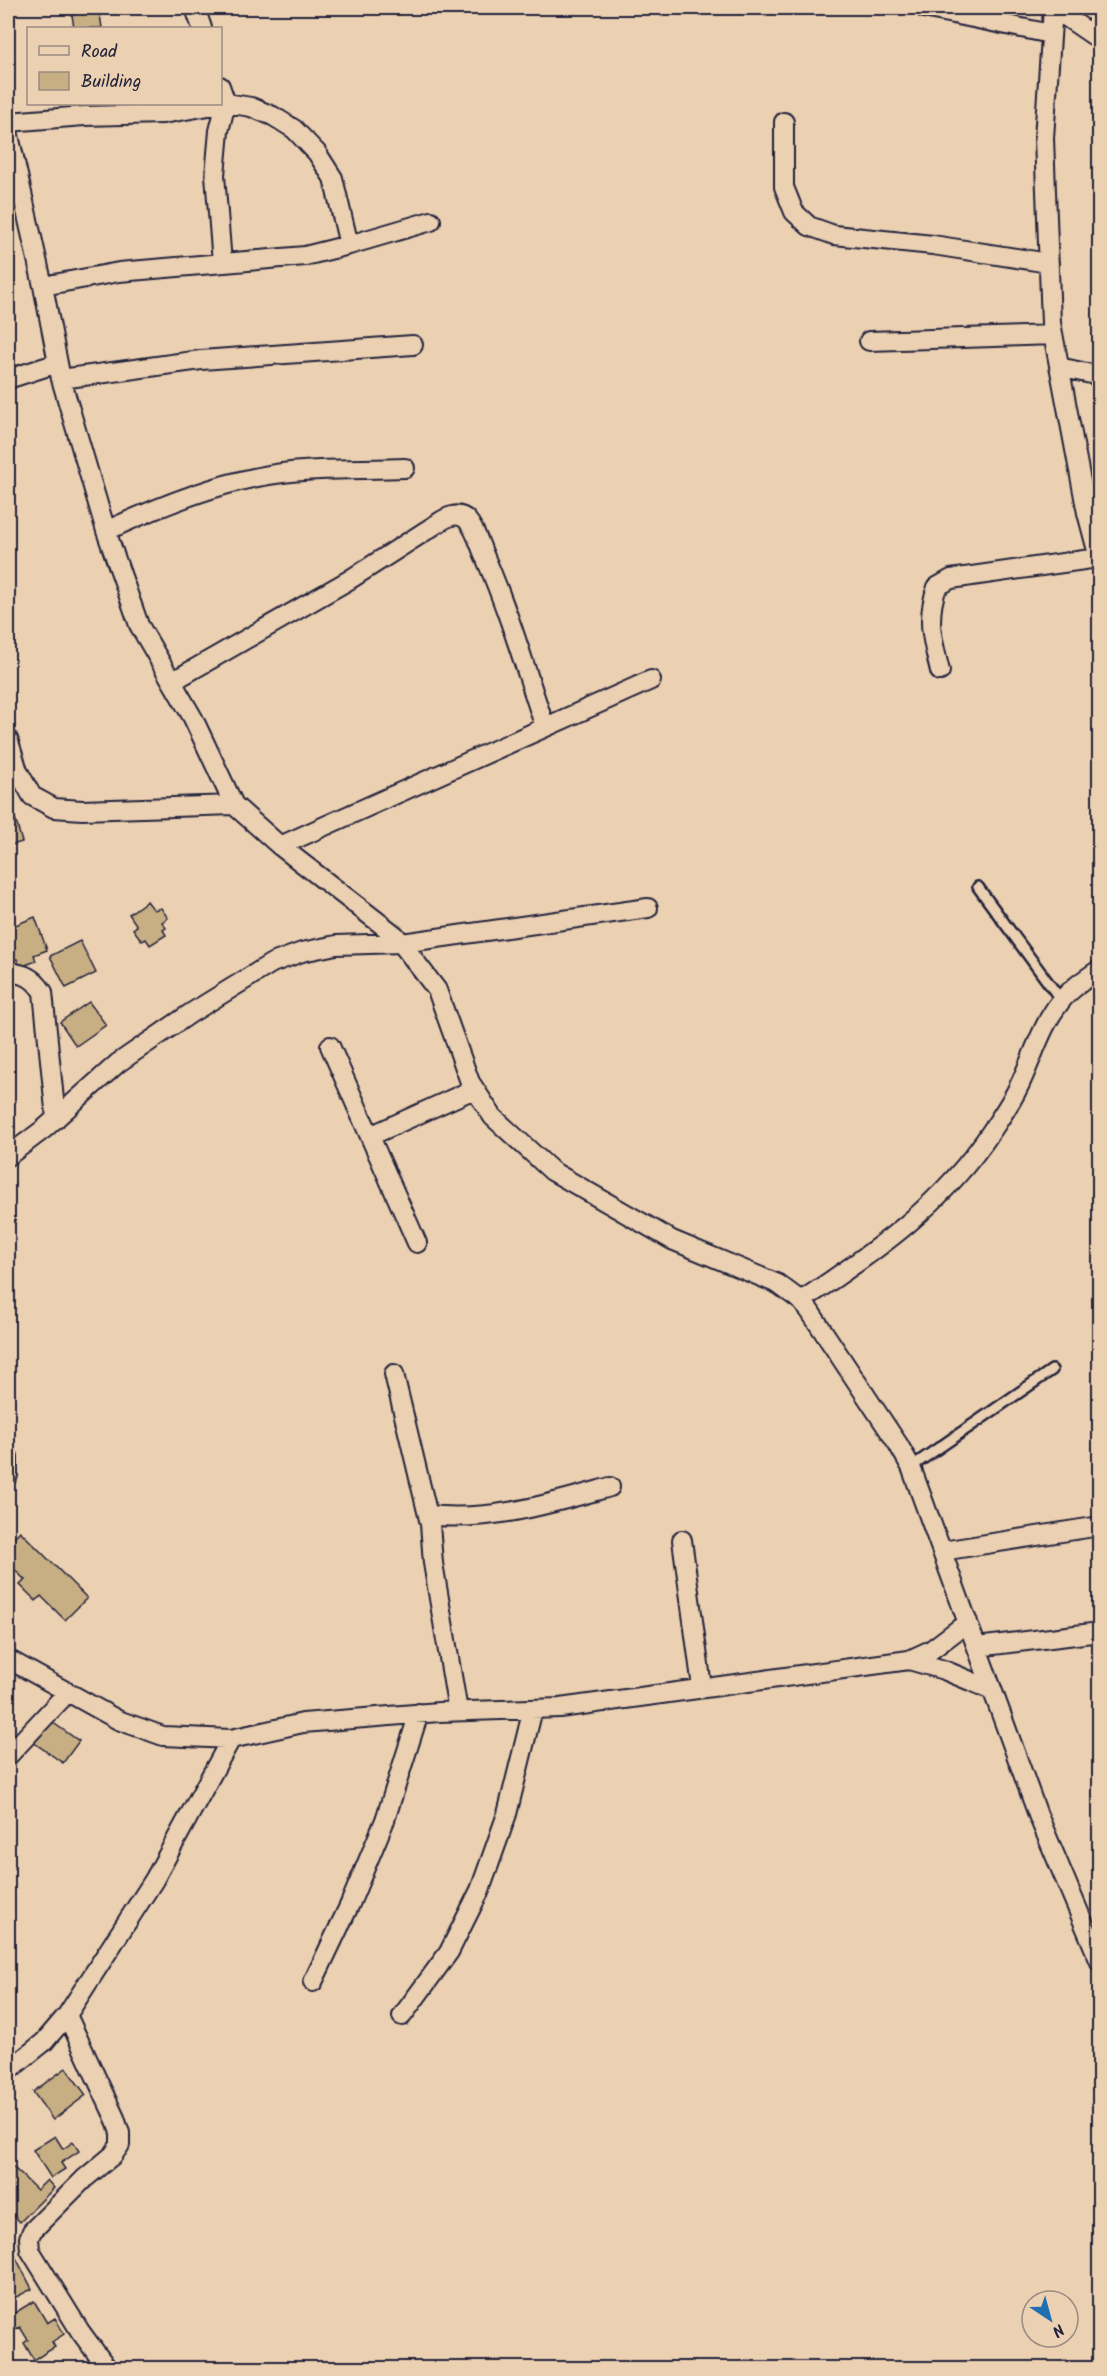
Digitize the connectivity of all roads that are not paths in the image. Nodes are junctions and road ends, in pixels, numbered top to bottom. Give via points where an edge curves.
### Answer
1 (195, 8) edge
2 (924, 8) edge
3 (1053, 8) edge
4 (202, 27) edge
5 (1051, 34) junction
6 (1100, 40) edge
7 (222, 92) edge
8 (226, 103) junction
9 (222, 104) edge
10 (215, 105) edge
11 (8, 122) edge
12 (784, 122) dead end
13 (8, 130) edge
14 (431, 221) dead end
15 (349, 246) junction
16 (222, 263) junction
17 (1049, 263) junction
18 (43, 286) junction
19 (1053, 335) junction
20 (869, 341) dead end
21 (413, 345) dead end
22 (1059, 367) junction
23 (60, 371) junction
24 (1100, 376) edge
25 (8, 379) edge
26 (405, 468) dead end
27 (106, 531) junction
28 (1099, 560) edge
29 (940, 671) dead end
30 (651, 680) dead end
31 (172, 681) junction
32 (545, 727) junction
33 (8, 739) edge
34 (234, 805) junction
35 (280, 846) junction
36 (978, 887) dead end
37 (648, 908) dead end
38 (402, 943) junction
39 (1100, 969) edge
40 (8, 972) edge
41 (1061, 1000) junction
42 (330, 1046) dead end
43 (474, 1089) junction
44 (56, 1119) junction
45 (370, 1136) junction
46 (8, 1156) edge
47 (417, 1243) dead end
48 (801, 1300) junction
49 (1052, 1371) dead end
50 (394, 1374) dead end
51 (8, 1457) edge
52 (911, 1467) junction
53 (8, 1475) edge
54 (610, 1487) dead end
55 (428, 1515) junction
56 (1100, 1526) edge
57 (682, 1540) dead end
58 (942, 1551) junction
59 (968, 1622) junction
60 (1100, 1632) edge
61 (977, 1647) junction
62 (8, 1659) edge
63 (909, 1660) junction
64 (702, 1687) junction
65 (993, 1690) junction
66 (67, 1693) junction
67 (533, 1709) junction
68 (458, 1711) junction
69 (419, 1713) junction
70 (231, 1739) junction
71 (8, 1756) edge
72 (1095, 1938) edge
73 (1100, 1962) edge
74 (313, 1982) dead end
75 (67, 2015) junction
76 (402, 2016) dead end
77 (8, 2071) edge
78 (107, 2368) edge

1 - 4 street
2 - 5 street
3 - 5 street
3 - 6 street
5 - 17 street via 1044,138
7 - 8 street
8 - 9 street
8 - 15 street via 273,116 294,129 317,153 333,178
8 - 16 street via 219,131 216,175
10 - 11 street via 163,114
12 - 17 street via 784,186 794,212 809,226 834,234
13 - 18 street
14 - 15 street
15 - 16 street via 305,256
16 - 18 street via 119,272
17 - 19 street
18 - 23 street
19 - 20 street
19 - 22 street
21 - 23 street
22 - 24 street
22 - 28 street
23 - 25 street
23 - 27 street
26 - 27 street via 302,471 257,477 200,494
27 - 31 street via 139,626
28 - 29 street via 951,579 937,586 930,627
30 - 32 street
31 - 32 street via 349,580 450,516 459,516 467,519 493,574
31 - 34 street
32 - 35 street
33 - 34 street via 18,771 32,796 54,808
34 - 35 street
35 - 38 street
36 - 41 lane
37 - 38 street
38 - 43 street via 437,990
38 - 44 street via 336,945 272,963 118,1063
39 - 41 street
40 - 44 street via 24,974 36,981 43,992
41 - 48 street via 1040,1035 1017,1090 961,1174 920,1215
42 - 45 street
43 - 45 street
43 - 48 street via 493,1117 552,1171 672,1240 778,1284
44 - 46 street
45 - 47 street
48 - 52 street
49 - 52 lane
50 - 55 street
51 - 53 street
52 - 58 street
54 - 55 street via 489,1517
55 - 68 street
56 - 58 street
57 - 64 street
58 - 59 street
59 - 61 street
59 - 63 street via 932,1650
60 - 61 street
61 - 65 street
62 - 66 street
63 - 64 street
63 - 65 street
64 - 67 street
65 - 72 street via 1038,1815
66 - 70 street via 118,1720 163,1736
66 - 71 street
67 - 68 street
67 - 76 street via 507,1814 480,1890 449,1952
68 - 69 street
69 - 70 street via 303,1723
69 - 74 street via 385,1820
70 - 75 street via 154,1880
72 - 73 street
75 - 77 street via 44,2042
75 - 78 street via 115,2118 120,2145 114,2156 84,2179 32,2231 28,2243 80,2331

